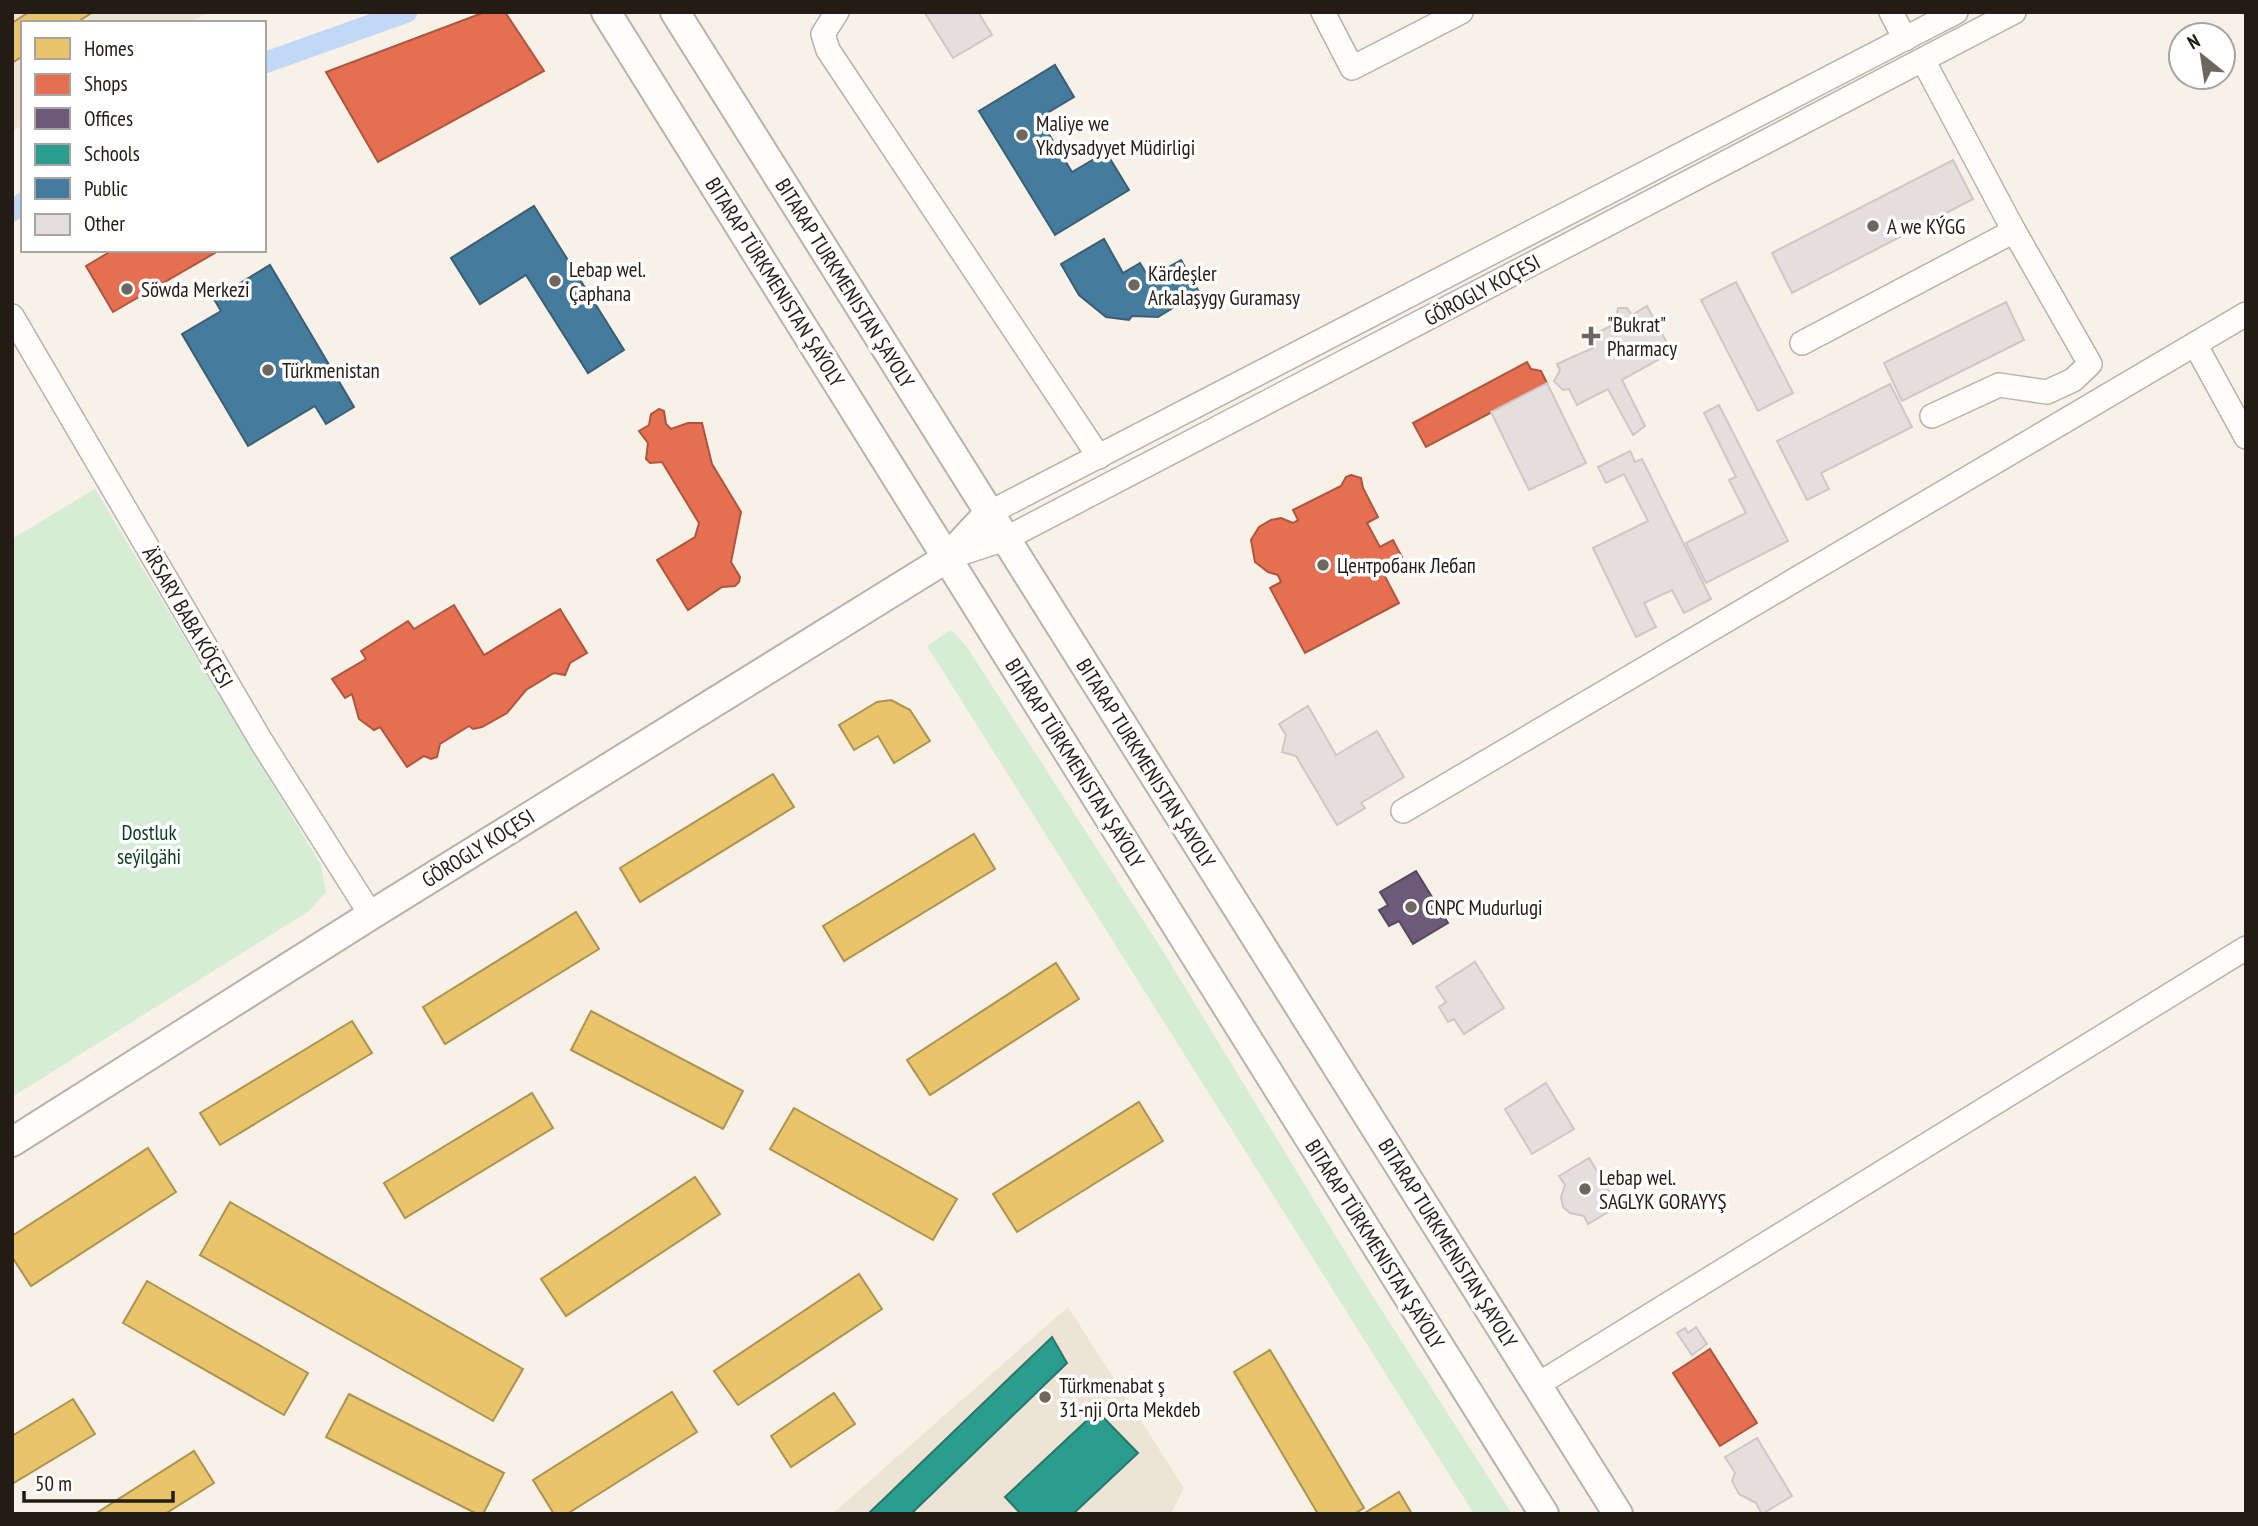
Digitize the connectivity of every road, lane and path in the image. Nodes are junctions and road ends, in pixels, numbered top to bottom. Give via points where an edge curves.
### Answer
1 (606, 12) edge
2 (675, 12) edge
3 (837, 12) edge
4 (1323, 12) edge
5 (1461, 12) edge
6 (1891, 12) edge
7 (1956, 12) edge
8 (2014, 12) edge
9 (1905, 39) junction
10 (1923, 60) junction
11 (2014, 231) junction
12 (2246, 314) edge
13 (12, 316) edge
14 (1802, 343) dead end
15 (2195, 344) junction
16 (1932, 416) dead end
17 (2246, 437) edge
18 (1099, 457) junction
19 (989, 513) junction
20 (1006, 539) junction
21 (947, 558) junction
22 (1403, 811) dead end
23 (371, 915) junction
24 (2246, 948) edge
25 (12, 1142) edge
26 (1537, 1385) junction
27 (1544, 1514) edge
28 (1618, 1514) edge

1 - 21 main road, BITARAP TÜRKMENISTAN ŞAÝOLY
2 - 19 main road, BITARAP TURKMENISTAN ŞAYOLY
3 - 18 street via 823,34 828,50
4 - 5 street via 1352,68
6 - 9 street
7 - 9 street, GÖROGLY KOÇESI
8 - 10 street, GÖROGLY KOÇESI
9 - 18 street, GÖROGLY KOÇESI
10 - 11 street
10 - 20 street, GÖROGLY KOÇESI
11 - 14 street
11 - 16 street via 2085,351 2089,368 2047,392 1999,385
12 - 15 street
13 - 23 street, ÄRSARY BABA KÖÇESI via 261,741
15 - 17 street
15 - 22 street
18 - 19 street, GÖROGLY KOÇESI
19 - 20 main road, BITARAP TURKMENISTAN ŞAYOLY
19 - 21 main road, GÖROGLY KOÇESI
20 - 21 street, GÖROGLY KOÇESI
20 - 26 main road, BITARAP TURKMENISTAN ŞAYOLY
21 - 23 main road, GÖROGLY KOÇESI
21 - 27 main road, BITARAP TÜRKMENISTAN ŞAÝOLY
23 - 25 main road, GÖROGLY KOÇESI
24 - 26 street
26 - 28 main road, BITARAP TURKMENISTAN ŞAYOLY

